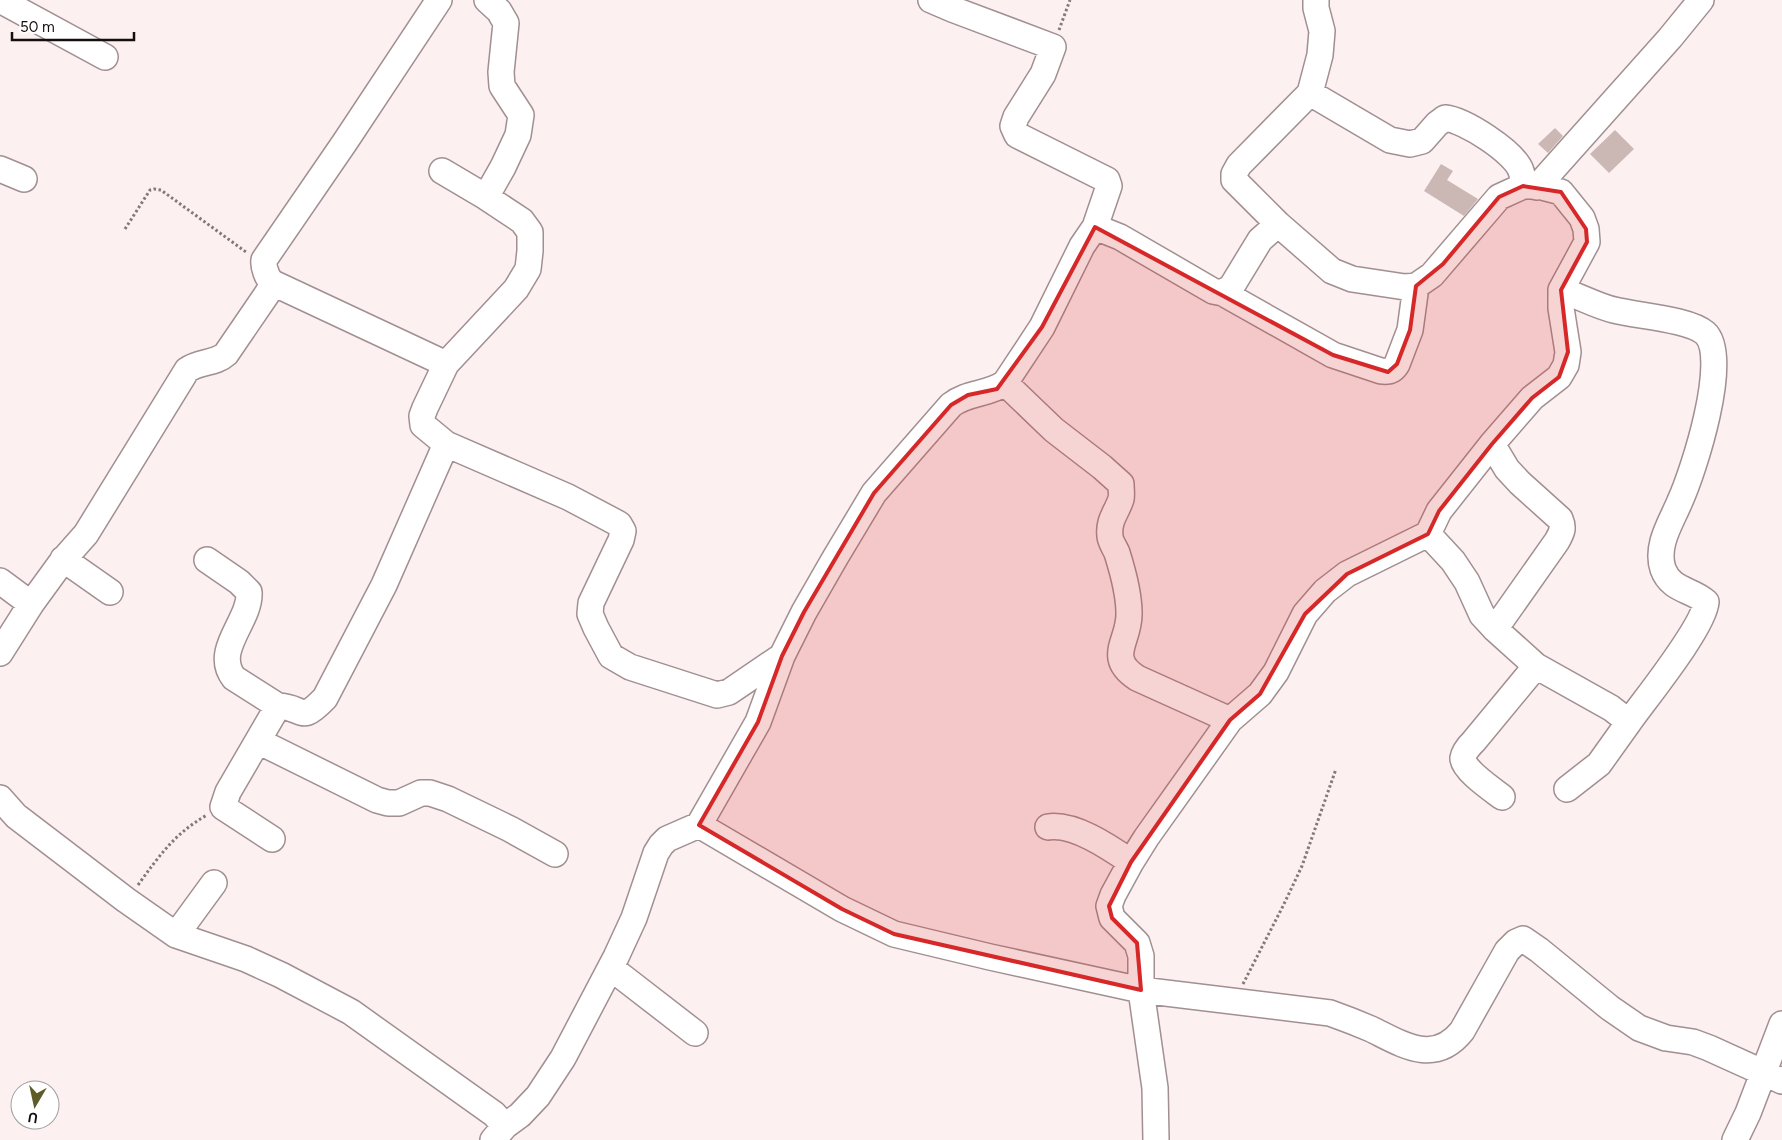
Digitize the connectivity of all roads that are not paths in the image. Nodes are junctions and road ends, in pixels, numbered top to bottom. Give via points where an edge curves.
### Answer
1 (0, 0) edge
2 (439, 0) edge
3 (487, 0) edge
4 (930, 0) edge
5 (1316, 0) edge
6 (1701, 0) edge
7 (105, 57) dead end
8 (1310, 93) junction
9 (0, 169) edge
10 (442, 172) dead end
11 (24, 179) dead end
12 (1530, 186) junction
13 (486, 197) junction
14 (1278, 224) junction
15 (1095, 227) junction
16 (268, 273) junction
17 (1416, 286) junction
18 (1562, 290) junction
19 (1223, 293) junction
20 (446, 364) junction
21 (1005, 383) junction
22 (446, 444) junction
23 (1492, 444) junction
24 (1428, 534) junction
25 (63, 559) junction
26 (207, 560) dead end
27 (0, 581) edge
28 (110, 592) dead end
29 (31, 604) junction
30 (1495, 629) junction
31 (0, 653) edge
32 (782, 656) junction
33 (1536, 666) junction
34 (278, 706) junction
35 (1230, 720) junction
36 (1629, 722) junction
37 (258, 741) junction
38 (1567, 789) dead end
39 (1502, 797) dead end
40 (0, 798) edge
41 (698, 825) junction
42 (1048, 827) dead end
43 (272, 839) dead end
44 (555, 854) dead end
45 (1131, 862) junction
46 (214, 883) dead end
47 (176, 935) junction
48 (611, 968) junction
49 (1141, 990) junction
50 (1782, 1024) edge
51 (695, 1033) dead end
52 (1773, 1077) edge
53 (499, 1133) edge
54 (1156, 1140) edge
55 (1734, 1140) edge

1 - 7 street
2 - 16 street via 264,260
3 - 13 street via 506,23 502,86 521,115 518,135
4 - 15 street via 1053,47 1043,74 1013,126 1017,134 1107,180 1109,186
5 - 8 street via 1322,31 1320,55
6 - 12 street via 1670,38
8 - 12 street via 1390,140 1410,144 1422,141 1445,118 1454,119 1473,128 1513,158
8 - 14 street via 1239,165 1234,174 1234,180
9 - 11 street
10 - 13 street
12 - 17 street via 1499,197 1443,264
12 - 18 street via 1561,192 1582,218 1586,229 1586,242
13 - 20 street via 522,221 530,232 528,269 516,289
14 - 17 street via 1332,271 1352,279
14 - 19 street via 1260,240 1232,286
15 - 19 street via 1120,237 1212,291
15 - 21 street via 1082,246 1042,327
16 - 20 street
16 - 25 street via 267,294 226,354 187,370 86,534
17 - 19 street via 1410,330 1395,368 1388,372 1333,355
18 - 23 street via 1561,308 1568,352 1566,365 1559,377 1532,398
18 - 36 street via 1612,310 1693,326 1707,334 1714,355 1713,390 1701,440 1660,557 1673,584 1701,597 1706,602 1706,609 1686,643
20 - 22 street via 422,416 423,425
21 - 32 street via 997,389 968,395 955,402 874,493
21 - 35 street via 1054,430 1121,484 1121,499 1112,516 1110,536 1122,569 1130,615 1121,656 1126,671
22 - 32 street via 568,497 619,524 624,531 591,603 590,614 611,656 630,666 717,695 728,692
22 - 34 street via 384,585 325,698 313,711 302,714
23 - 24 street via 1439,511
23 - 30 street via 1507,469 1563,525 1563,532
24 - 30 street via 1453,561 1482,615
24 - 35 street via 1347,574 1325,591 1305,614 1276,672 1260,694
25 - 28 street
25 - 29 street
26 - 34 street via 249,592 250,602 230,645 229,672
27 - 29 street
29 - 31 street
30 - 33 street
32 - 41 street via 758,722
33 - 36 street via 1611,708
33 - 39 street via 1463,758 1471,772
34 - 37 street
35 - 45 street
36 - 38 street via 1599,764
37 - 43 street via 222,807
37 - 44 street via 377,800 399,802 430,793 448,798
40 - 47 street via 16,816
41 - 48 street via 667,839 656,853 634,918
41 - 49 street via 842,909 894,934
42 - 45 street via 1075,831 1111,848
45 - 49 street via 1109,906 1112,918 1137,943 1141,956
46 - 47 street
47 - 53 street via 246,959 351,1012 487,1109
48 - 51 street
48 - 53 street via 563,1058 538,1096
49 - 52 street via 1330,1013 1405,1046 1440,1048 1453,1042 1462,1031 1503,957 1523,939 1639,1028 1666,1038 1693,1042
49 - 54 street via 1155,1088
50 - 52 street
52 - 55 street

